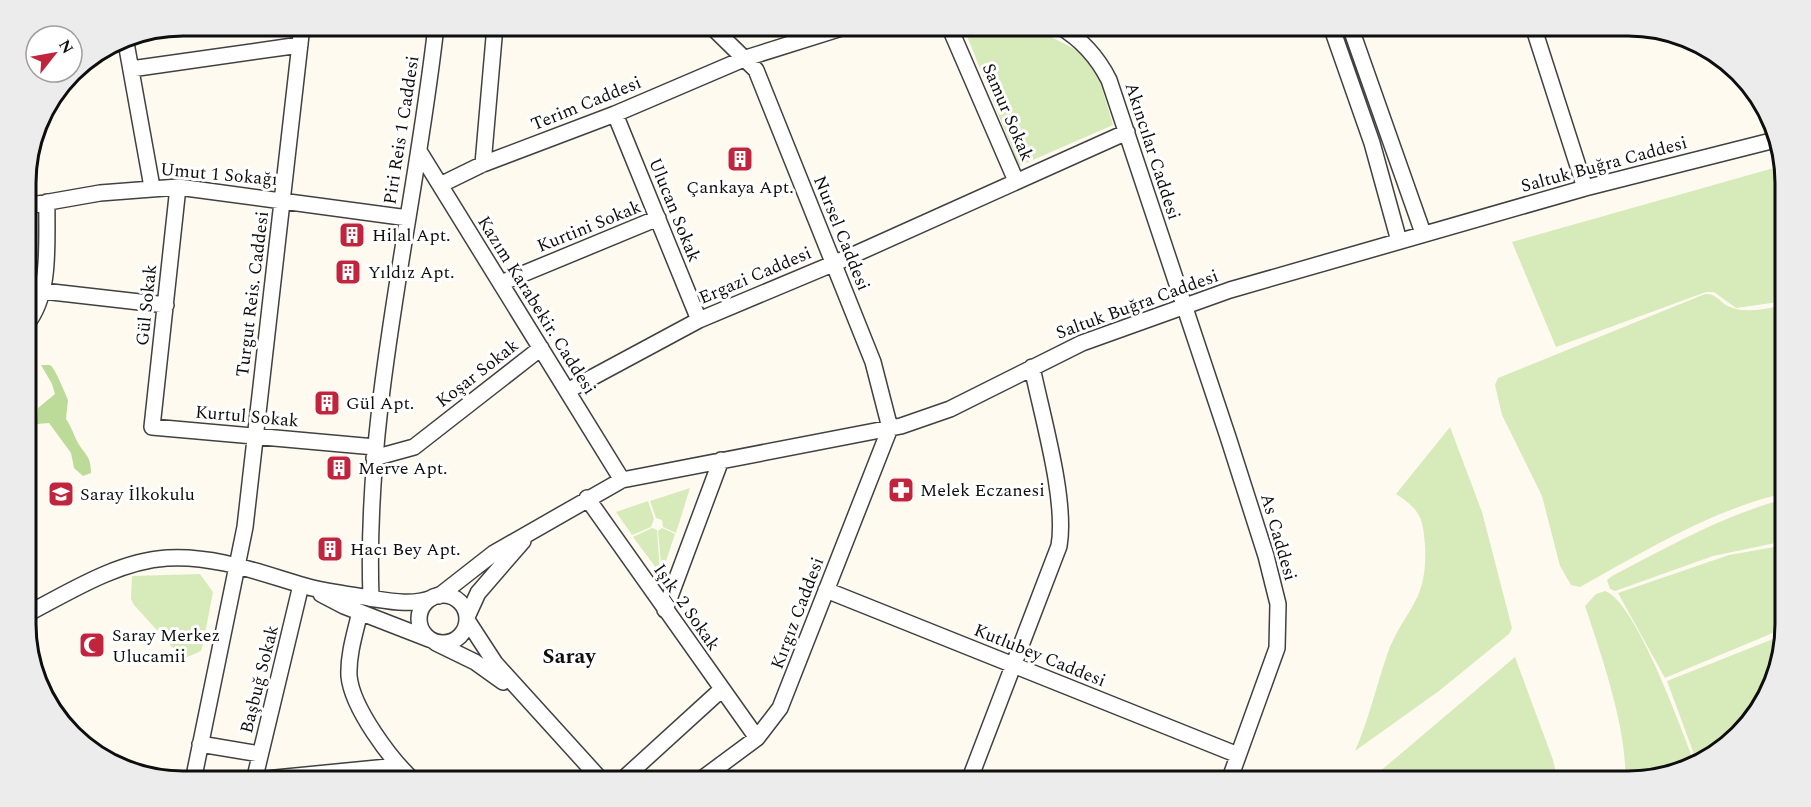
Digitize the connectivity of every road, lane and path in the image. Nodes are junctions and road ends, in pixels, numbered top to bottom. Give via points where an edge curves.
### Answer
1 (301, 36) edge
2 (435, 36) edge
3 (494, 36) edge
4 (722, 36) edge
5 (816, 36) edge
6 (953, 36) edge
7 (1072, 36) edge
8 (1334, 36) edge
9 (1354, 36) edge
10 (1536, 36) edge
11 (300, 45) junction
12 (127, 47) edge
13 (746, 58) junction
14 (131, 69) junction
15 (615, 114) junction
16 (1127, 132) junction
17 (1769, 142) edge
18 (419, 151) junction
19 (483, 164) junction
20 (1016, 180) junction
21 (440, 185) junction
22 (152, 187) junction
23 (178, 187) junction
24 (1585, 188) junction
25 (283, 199) junction
26 (48, 202) junction
27 (36, 204) edge
28 (408, 218) junction
29 (658, 218) junction
30 (1423, 232) junction
31 (1398, 241) junction
32 (833, 263) junction
33 (501, 283) junction
34 (43, 291) junction
35 (166, 305) junction
36 (1184, 306) junction
37 (36, 312) edge
38 (699, 320) junction
39 (541, 348) junction
40 (1032, 367) junction
41 (567, 391) junction
42 (152, 427) joint
43 (890, 428) junction
44 (254, 436) junction
45 (375, 452) junction
46 (721, 460) junction
47 (622, 480) junction
48 (587, 498) junction
49 (529, 535) junction
50 (237, 566) junction
51 (304, 586) junction
52 (826, 590) junction
53 (436, 597) junction
54 (371, 598) junction
55 (36, 610) edge
56 (665, 610) junction
57 (360, 612) junction
58 (467, 619) junction
59 (432, 641) junction
60 (1013, 665) junction
61 (722, 689) junction
62 (540, 713) junction
63 (757, 738) junction
64 (200, 744) junction
65 (260, 754) junction
66 (1238, 755) junction
67 (398, 766) junction
68 (194, 771) edge
69 (256, 771) edge
70 (350, 771) edge
71 (403, 771) edge
72 (593, 771) edge
73 (632, 771) edge
74 (712, 771) edge
75 (973, 771) edge
76 (1232, 771) edge

1 - 11 street, Turgut Reis. Caddesi
2 - 18 street, Piri Reis 1 Caddesi
3 - 19 street
4 - 13 street
5 - 13 street
6 - 20 street, Samur Sokak
7 - 16 street, Akıncılar Caddesi via 1102,65
8 - 31 street via 1384,182
9 - 30 street
10 - 24 street
11 - 14 street
11 - 25 street, Turgut Reis. Caddesi
12 - 14 street
13 - 15 street, Terim Caddesi
13 - 32 street, Nursel Caddesi via 756,70
14 - 22 street
15 - 19 street, Terim Caddesi
15 - 29 street, Ulucan Sokak
16 - 20 street, Ergazi Caddesi
16 - 36 street, Akıncılar Caddesi
17 - 24 street, Saltuk Buğra Caddesi
18 - 21 street, Kazım Karabekir. Caddesi
18 - 28 street, Piri Reis 1 Caddesi
19 - 21 street, Terim Caddesi
20 - 32 street, Ergazi Caddesi
21 - 33 street, Kazım Karabekir. Caddesi
22 - 23 street, Umut 1 Sokağı
22 - 26 street, Umut 1 Sokağı
23 - 25 street, Umut 1 Sokağı
23 - 35 street, Gül Sokak
24 - 30 street, Saltuk Buğra Caddesi
25 - 28 street, Umut 1 Sokağı
25 - 44 street, Turgut Reis. Caddesi
26 - 27 street, Umut 1 Sokağı
26 - 34 street
28 - 45 street, Piri Reis 1 Caddesi
29 - 33 street, Kurtini Sokak
29 - 38 street, Ulucan Sokak
30 - 31 street, Saltuk Buğra Caddesi
31 - 36 street, Saltuk Buğra Caddesi
32 - 38 street, Ergazi Caddesi
32 - 43 street, Nursel Caddesi via 873,362
33 - 39 street, Kazım Karabekir. Caddesi
34 - 35 street
34 - 37 street
35 - 42 street, Gül Sokak
36 - 40 street, Saltuk Buğra Caddesi via 1082,343
36 - 66 street, As Caddesi via 1278,604 1277,648
38 - 41 street, Ergazi Caddesi
39 - 41 street, Kazım Karabekir. Caddesi
39 - 45 street, Koşar Sokak via 414,447
40 - 43 street, Saltuk Buğra Caddesi via 950,409
40 - 60 street via 1062,530
41 - 47 street, Kazım Karabekir. Caddesi
42 - 44 street, Kurtul Sokak
43 - 46 street, Saltuk Buğra Caddesi
43 - 52 street, Kırgız Caddesi
44 - 45 street, Kurtul Sokak
44 - 50 street, Turgut Reis. Caddesi
45 - 54 street, Piri Reis 1 Caddesi
46 - 47 street, Saltuk Buğra Caddesi
46 - 56 street
47 - 48 street, Saltuk Buğra Caddesi
48 - 49 street, Saltuk Buğra Caddesi
48 - 56 street, Işık_2 Sokak
49 - 53 street, Saltuk Buğra Caddesi via 495,553
49 - 58 street, Saltuk Buğra Caddesi via 478,592
50 - 51 street
50 - 55 street via 189,558 151,559 98,579
50 - 64 street, Turgut Reis. Caddesi
51 - 54 street
51 - 57 street
51 - 65 street, Başbuğ Sokak
52 - 60 street, Kutlubey Caddesi
52 - 63 street, Kırgız Caddesi via 783,701
53 - 54 street via 408,603
53 - 58 street via 447,596 460,603
53 - 59 street via 421,609 419,617 421,629
56 - 61 street, Işık_2 Sokak
57 - 59 street
57 - 67 street via 350,657 350,680 357,704
58 - 59 street via 464,632 454,641
58 - 62 street via 495,663
59 - 62 street via 494,675
60 - 66 street, Kutlubey Caddesi
60 - 75 street
61 - 63 street, Işık_2 Sokak
61 - 73 street
62 - 72 street
63 - 74 street, Kırgız Caddesi
64 - 65 street
64 - 68 street, Turgut Reis. Caddesi
65 - 69 street, Başbuğ Sokak
66 - 76 street, As Caddesi
67 - 70 street
67 - 71 street

